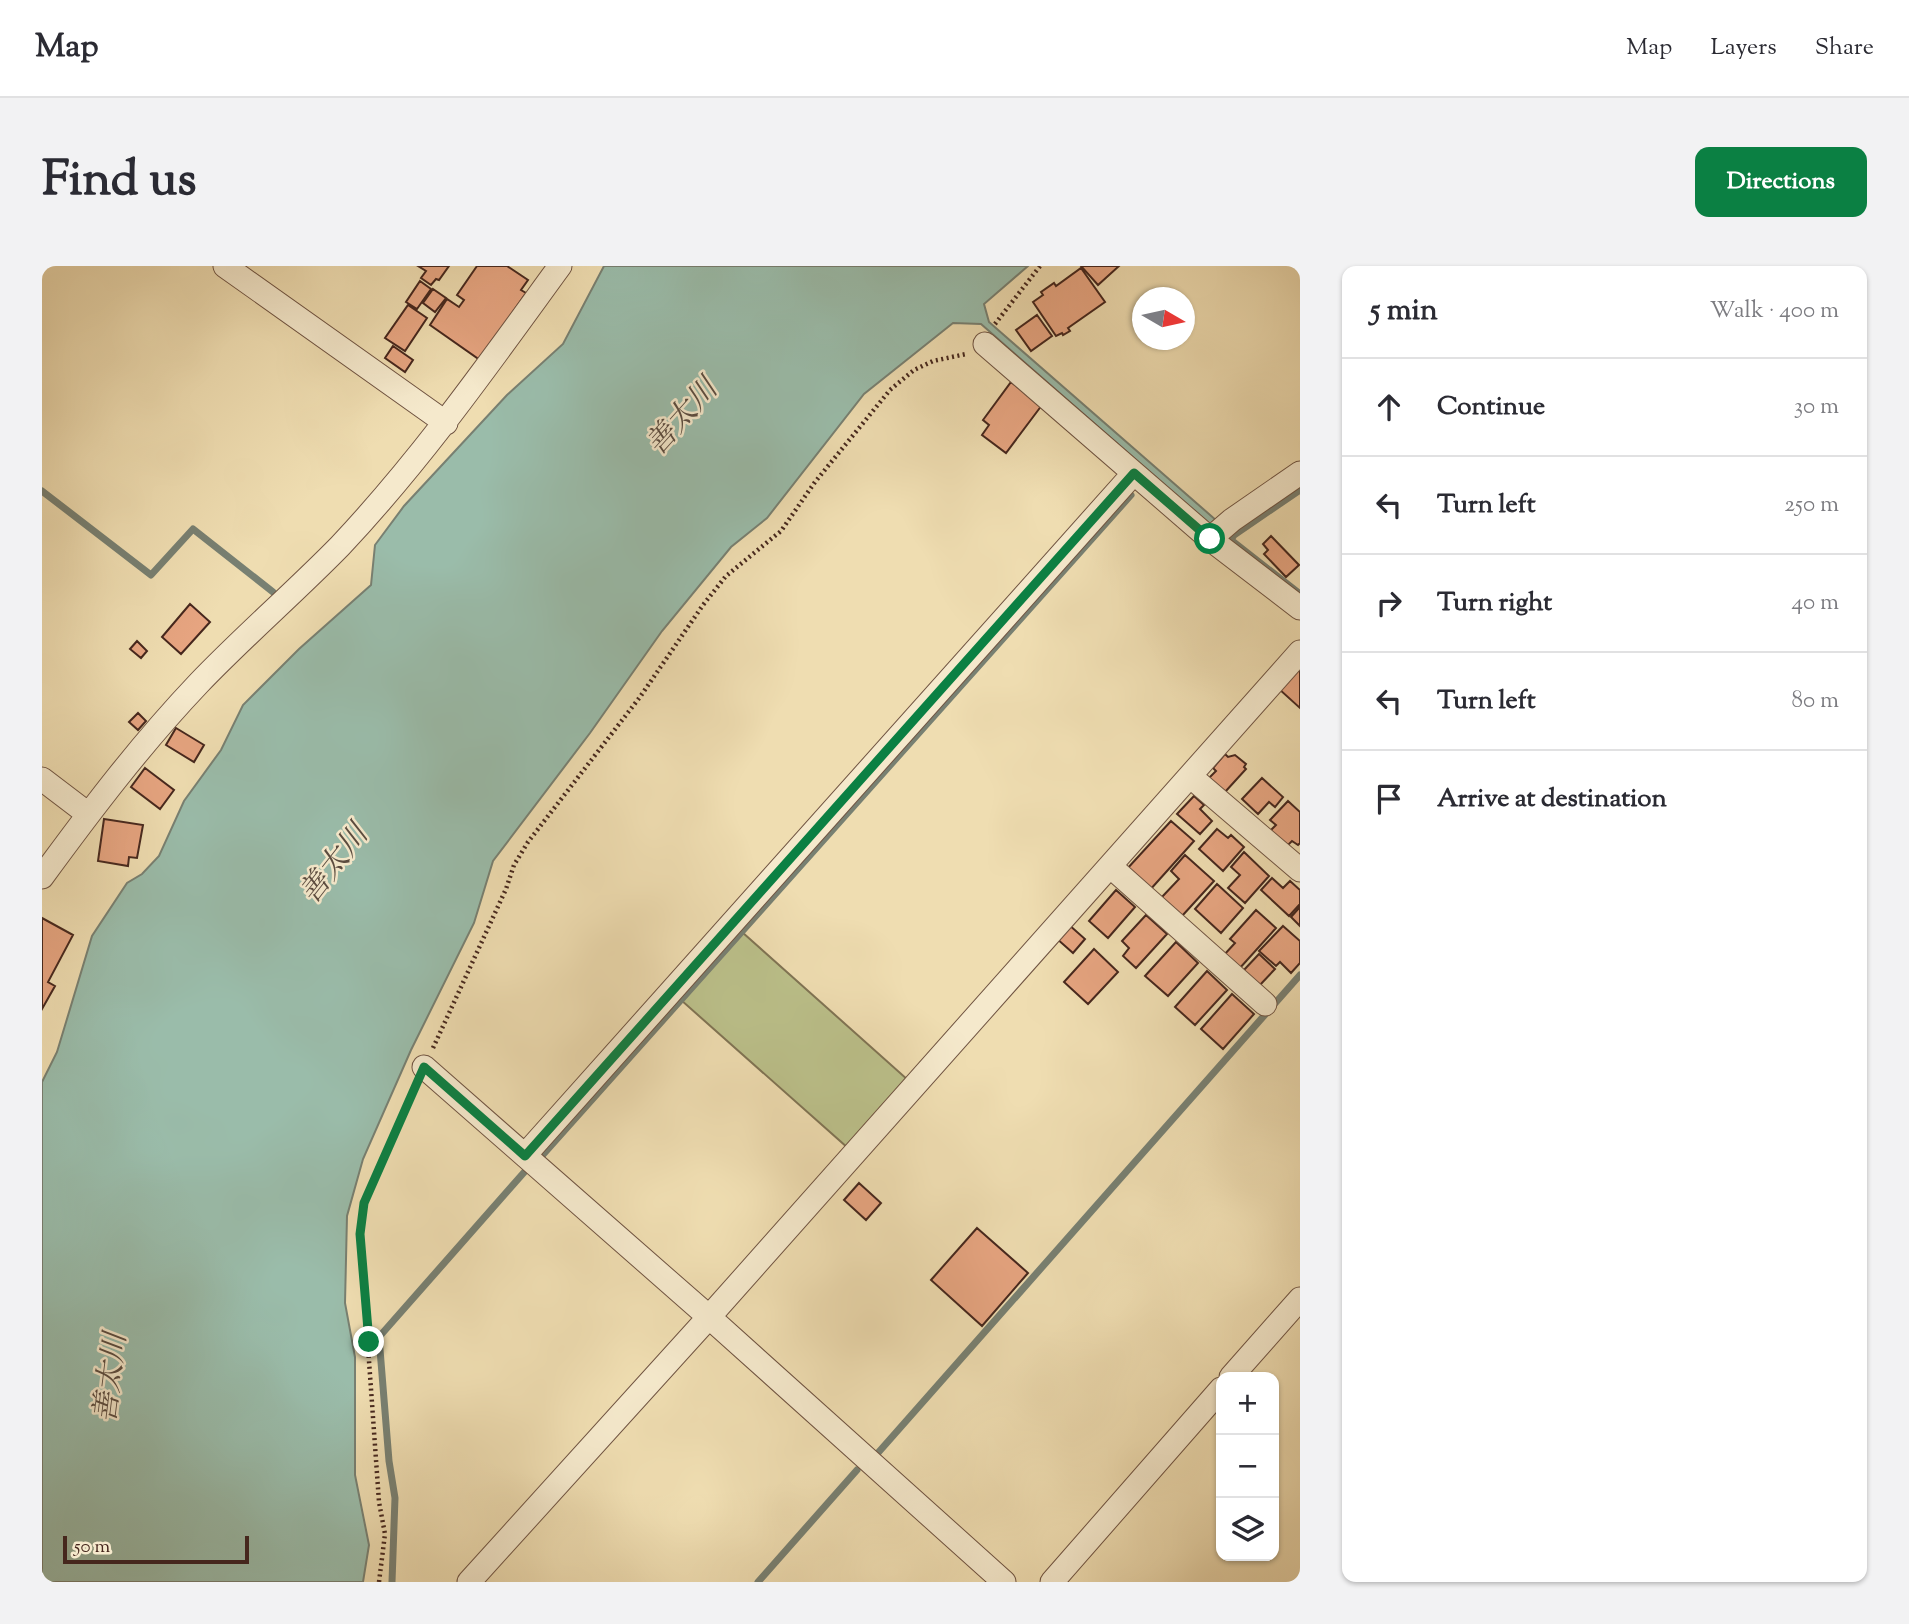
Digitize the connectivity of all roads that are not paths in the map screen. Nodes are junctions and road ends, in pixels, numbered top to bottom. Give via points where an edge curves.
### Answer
1 (225, 266) edge
2 (560, 266) edge
3 (985, 344) road end
4 (446, 423) junction
5 (1134, 473) junction
6 (1300, 473) edge
7 (1210, 539) junction
8 (1300, 608) edge
9 (1300, 652) edge
10 (1190, 776) junction
11 (42, 779) edge
12 (88, 814) junction
13 (1110, 866) junction
14 (1300, 870) edge
15 (42, 877) edge
16 (1265, 1004) dead end
17 (424, 1067) road end
18 (525, 1156) junction
19 (1300, 1299) edge
20 (709, 1317) junction
21 (1235, 1372) edge
22 (1216, 1395) edge
23 (469, 1582) edge
24 (1004, 1582) edge
25 (1052, 1582) edge

1 - 4 street
2 - 4 street
3 - 5 street
4 - 12 street via 340,545 199,683
5 - 7 street
5 - 18 street
6 - 7 street
7 - 8 street
9 - 10 street
10 - 13 street
10 - 14 street
11 - 12 street
12 - 15 street
13 - 16 street
13 - 20 street
17 - 18 street
18 - 20 street
19 - 21 street
20 - 23 street
20 - 24 street
22 - 25 street

